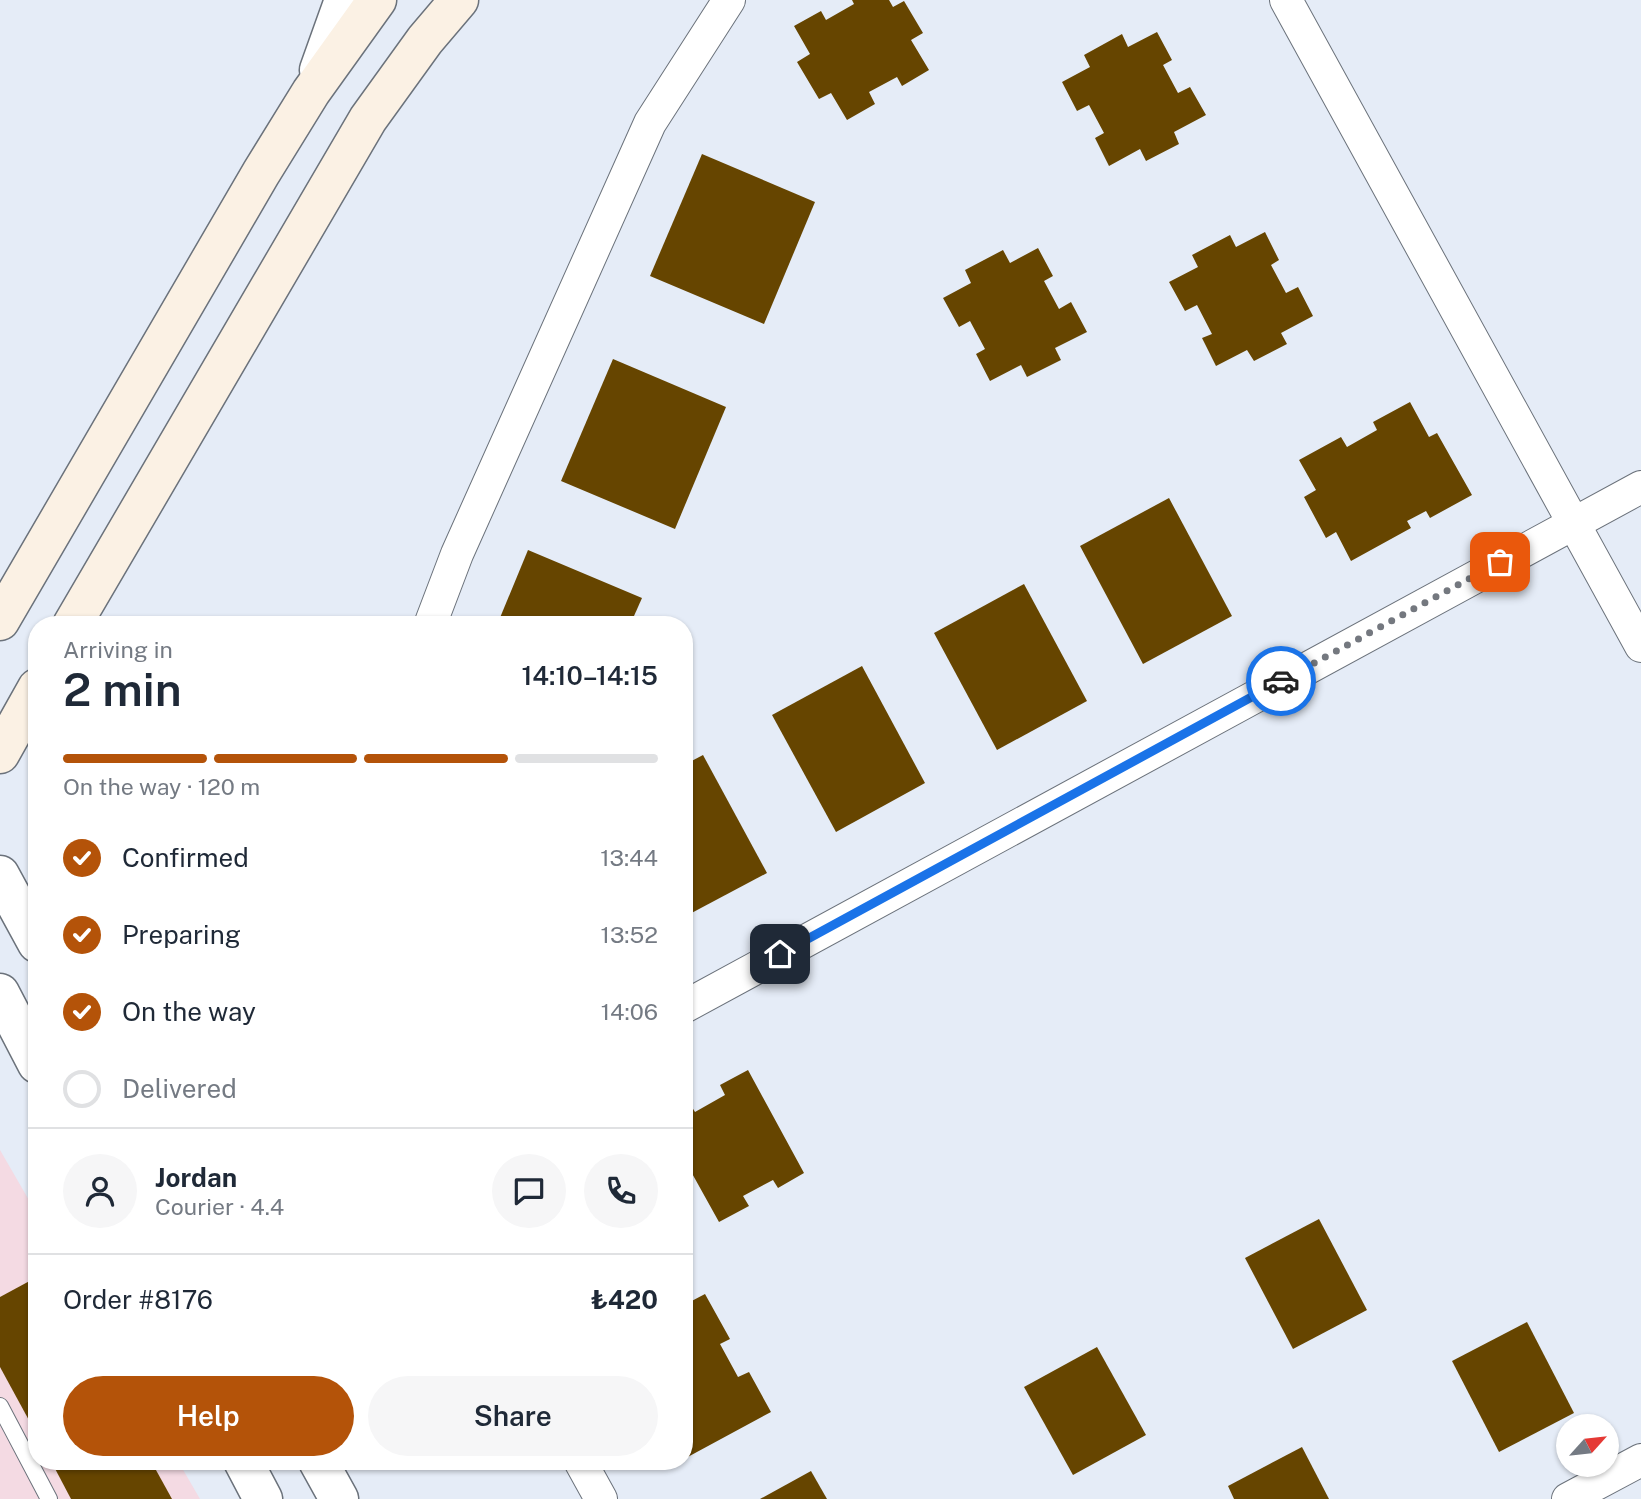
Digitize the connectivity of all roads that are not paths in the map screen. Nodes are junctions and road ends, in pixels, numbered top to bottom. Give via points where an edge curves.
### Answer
1 (344, 0) edge
2 (377, 0) edge
3 (459, 0) edge
4 (729, 0) edge
5 (1286, 0) edge
6 (311, 92) junction
7 (1641, 486) edge
8 (1572, 522) junction
9 (102, 570) junction
10 (77, 616) edge
11 (98, 616) edge
12 (433, 616) edge
13 (0, 621) edge
14 (1641, 646) edge
15 (28, 704) edge
16 (0, 754) edge
17 (0, 875) edge
18 (28, 926) edge
19 (0, 993) edge
20 (693, 1002) edge
21 (19, 1042) edge
22 (0, 1406) edge
23 (28, 1459) edge
24 (1641, 1460) edge
25 (34, 1470) edge
26 (248, 1470) edge
27 (323, 1470) edge
28 (584, 1470) edge
29 (49, 1499) edge
30 (263, 1499) edge
31 (339, 1499) edge
32 (601, 1499) edge
33 (1568, 1499) edge

1 - 6 street
2 - 6 main road
3 - 9 main road via 368,118
4 - 12 street via 650,122
5 - 8 street
6 - 13 main road
7 - 8 street
8 - 14 street
8 - 20 street
9 - 10 main road
9 - 11 street
15 - 16 main road
17 - 18 street
19 - 21 street
22 - 23 lane
24 - 33 street
25 - 29 lane
26 - 30 street
27 - 31 street
28 - 32 street

